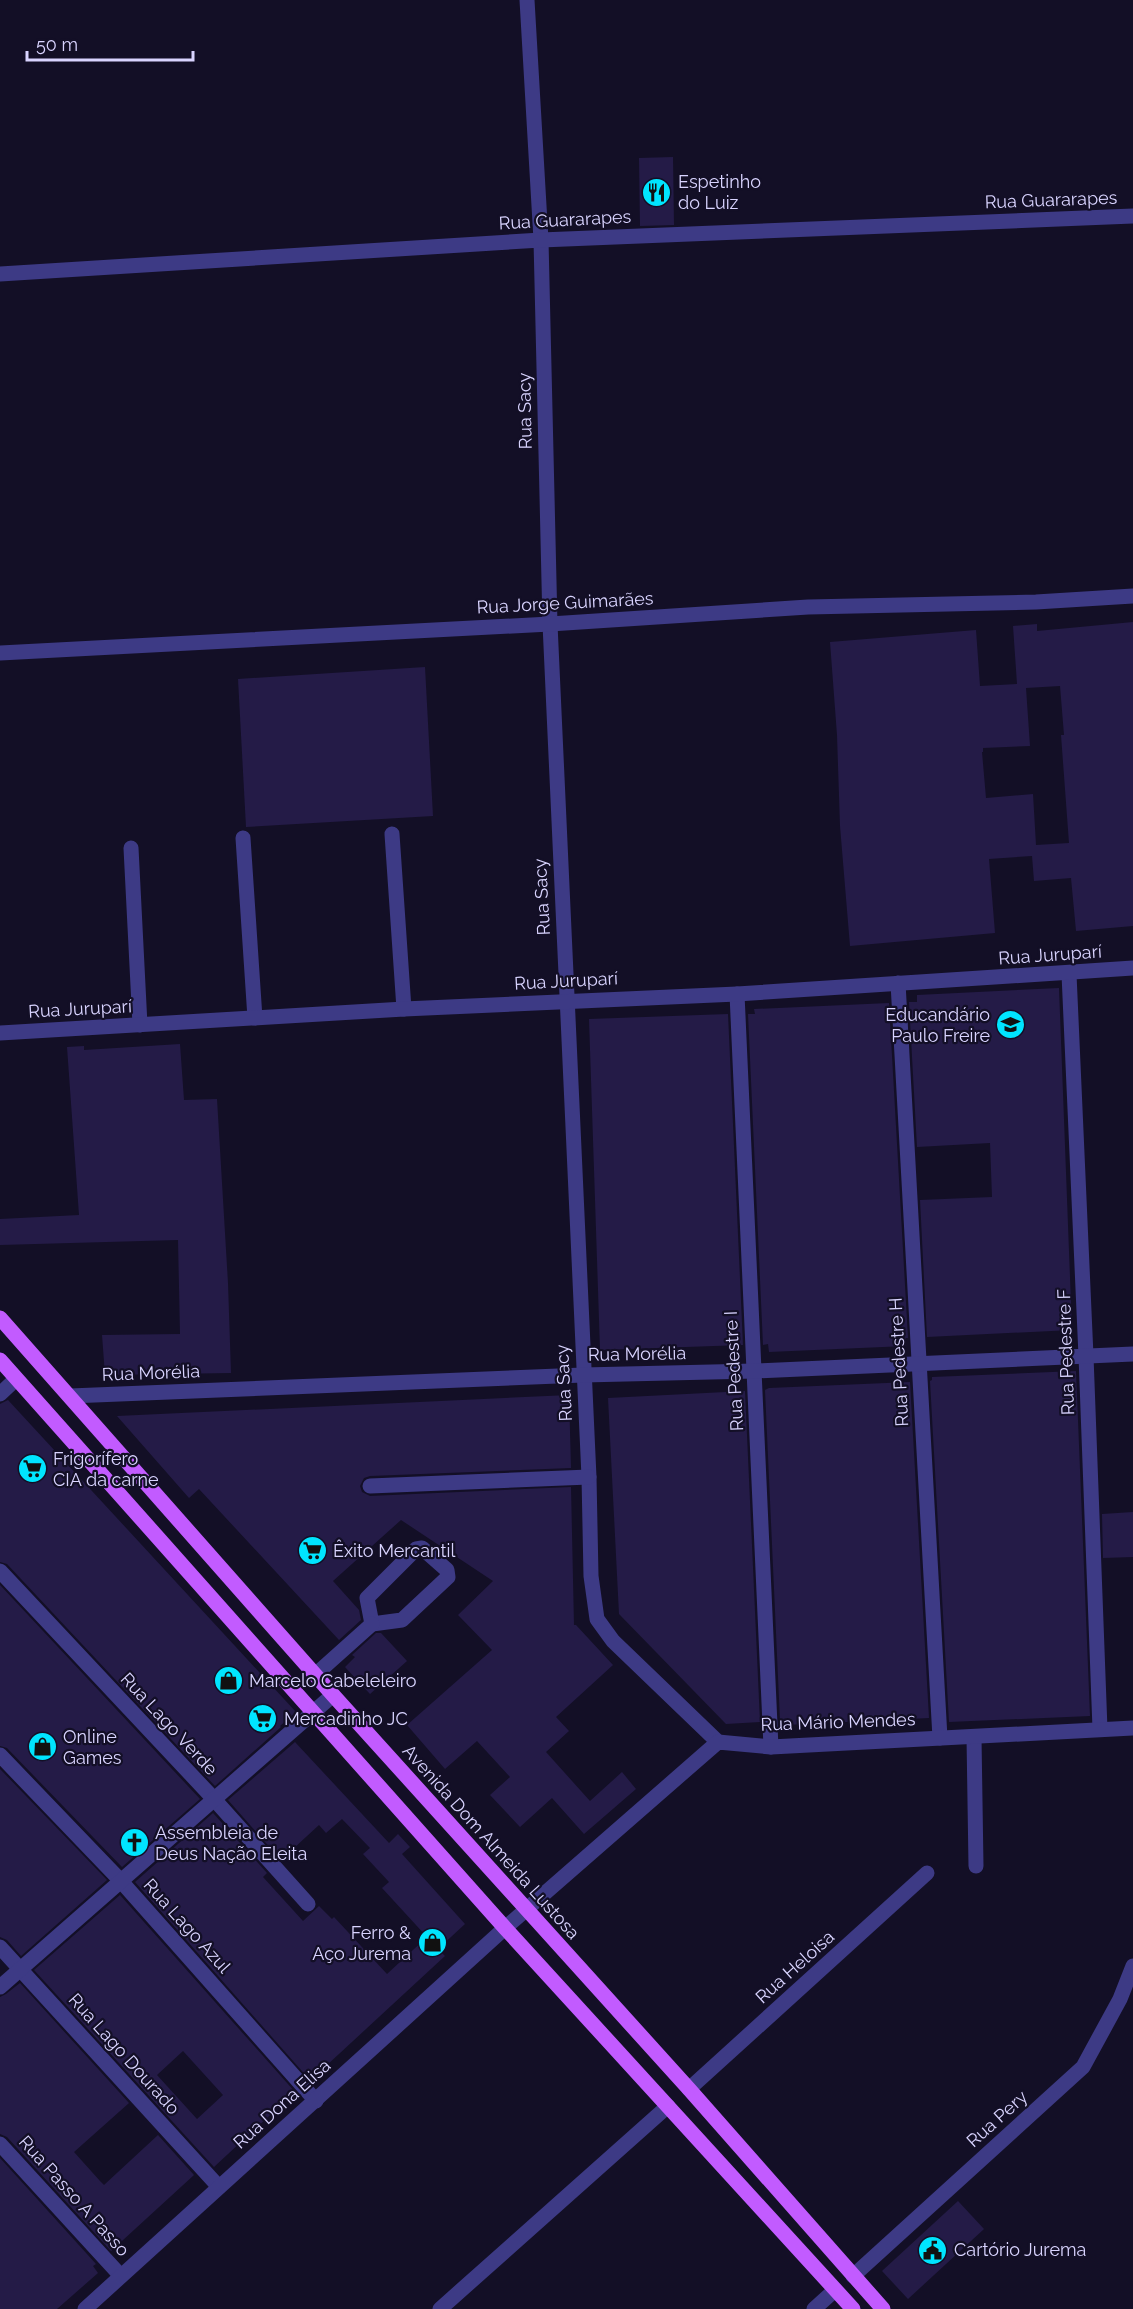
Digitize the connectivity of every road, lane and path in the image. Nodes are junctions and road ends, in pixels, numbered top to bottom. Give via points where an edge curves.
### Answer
1 (527, 0) edge
2 (1133, 216) edge
3 (541, 240) junction
4 (0, 274) edge
5 (1133, 596) edge
6 (550, 624) junction
7 (0, 653) edge
8 (392, 834) dead end
9 (243, 838) dead end
10 (131, 848) dead end
11 (1133, 968) edge
12 (1069, 974) junction
13 (898, 983) junction
14 (736, 994) junction
15 (567, 1001) junction
16 (404, 1009) junction
17 (255, 1018) junction
18 (140, 1025) junction
19 (0, 1033) edge
20 (0, 1318) edge
21 (1133, 1354) edge
22 (1086, 1356) junction
23 (0, 1360) edge
24 (919, 1363) junction
25 (754, 1371) junction
26 (583, 1375) junction
27 (16, 1379) junction
28 (0, 1394) edge
29 (70, 1396) junction
30 (110, 1443) junction
31 (88, 1460) junction
32 (589, 1477) junction
33 (370, 1486) dead end
34 (0, 1571) edge
35 (372, 1624) junction
36 (315, 1675) junction
37 (333, 1695) junction
38 (312, 1713) junction
39 (1133, 1728) edge
40 (1100, 1729) junction
41 (974, 1737) junction
42 (940, 1738) junction
43 (718, 1742) junction
44 (771, 1747) junction
45 (0, 1755) edge
46 (213, 1798) junction
47 (976, 1866) dead end
48 (927, 1874) dead end
49 (120, 1880) junction
50 (308, 1904) dead end
51 (526, 1910) junction
52 (505, 1928) junction
53 (0, 1947) edge
54 (1133, 1966) edge
55 (21, 1968) junction
56 (0, 1987) edge
57 (689, 2089) junction
58 (316, 2100) junction
59 (668, 2106) junction
60 (0, 2144) edge
61 (219, 2187) junction
62 (120, 2275) junction
63 (853, 2276) junction
64 (836, 2290) junction
65 (85, 2309) edge
66 (440, 2309) edge
67 (814, 2309) edge
68 (853, 2309) edge
69 (883, 2309) edge

1 - 3 street, Rua Sacy
2 - 3 street, Rua Guararapes
3 - 4 street, Rua Guararapes
3 - 6 street, Rua Sacy
5 - 6 street, Rua Jorge Guimarães via 808,607
6 - 7 street, Rua Jorge Guimarães
6 - 15 street, Rua Sacy
8 - 16 street
9 - 17 street
10 - 18 street
11 - 12 street, Rua Juruparí
12 - 13 street, Rua Juruparí
12 - 22 street, Rua Pedestre F
13 - 14 street, Rua Juruparí
13 - 24 street, Rua Pedestre H
14 - 15 street, Rua Juruparí
14 - 25 street, Rua Pedestre I
15 - 16 street, Rua Juruparí
15 - 26 street, Rua Sacy
16 - 17 street, Rua Juruparí
17 - 18 street, Rua Juruparí
18 - 19 street, Rua Juruparí
20 - 29 main road, Avenida Dom Almeida Lustosa
21 - 22 street, Rua Morélia
22 - 24 street, Rua Morélia
22 - 40 street, Rua Pedestre F
23 - 27 main road
24 - 25 street, Rua Morélia
24 - 42 street, Rua Pedestre H
25 - 26 street, Rua Morélia
25 - 44 street, Rua Pedestre I
26 - 29 street, Rua Morélia
26 - 32 street, Rua Sacy
27 - 28 street
27 - 31 main road
29 - 30 main road, Avenida Dom Almeida Lustosa
30 - 31 main road
30 - 36 main road, Avenida Dom Almeida Lustosa
31 - 38 main road
32 - 33 street
32 - 43 street, Rua Sacy via 591,1576 597,1619 614,1641
34 - 46 street, Rua Lago Verde
35 - 35 street via 396,1623 406,1617 448,1577 447,1570 422,1548 416,1549 367,1598
35 - 36 street
36 - 37 main road, Avenida Dom Almeida Lustosa
37 - 38 street
37 - 51 main road, Avenida Dom Almeida Lustosa
38 - 46 street
38 - 52 main road
39 - 40 street, Rua Mário Mendes
40 - 41 street, Rua Mário Mendes
41 - 42 street, Rua Mário Mendes
41 - 47 street
42 - 44 street, Rua Mário Mendes
43 - 44 street, Rua Mário Mendes
43 - 51 street
45 - 49 street, Rua Lago Azul
46 - 49 street
46 - 50 street, Rua Lago Verde
48 - 57 street, Rua Heloisa
49 - 55 street
49 - 58 street, Rua Lago Azul
51 - 52 street
51 - 57 main road, Avenida Dom Almeida Lustosa
52 - 58 street, Rua Dona Elisa
52 - 59 main road
53 - 55 street, Rua Lago Dourado
54 - 63 street, Rua Pery via 1083,2067
55 - 56 street
55 - 61 street, Rua Lago Dourado
57 - 63 main road, Avenida Dom Almeida Lustosa
58 - 61 street, Rua Dona Elisa
59 - 64 main road
59 - 66 street
60 - 62 street, Rua Passo A Passo
61 - 62 street, Rua Dona Elisa
62 - 65 street, Rua Dona Elisa
63 - 69 main road, Avenida Dom Almeida Lustosa
64 - 67 street
64 - 68 main road

